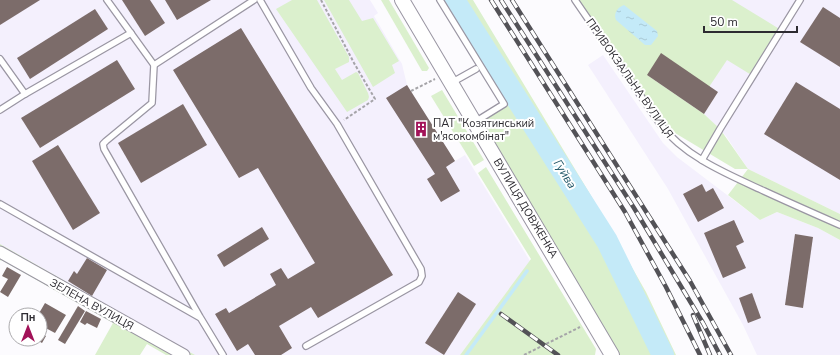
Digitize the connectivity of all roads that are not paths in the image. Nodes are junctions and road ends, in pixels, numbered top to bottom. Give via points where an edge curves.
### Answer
1 (107, 0) edge
2 (254, 0) edge
3 (260, 0) edge
4 (440, 0) edge
5 (575, 0) edge
6 (800, 0) edge
7 (245, 2) edge
8 (404, 3) edge
9 (414, 20) joint
10 (131, 33) junction
11 (422, 34) joint
12 (430, 47) joint
13 (0, 58) edge
14 (154, 65) junction
15 (476, 69) dead end
16 (451, 83) junction
17 (25, 94) junction
18 (0, 110) edge
19 (474, 122) junction
20 (702, 160) junction
21 (0, 204) edge
22 (840, 225) edge
23 (0, 252) edge
24 (200, 317) junction
25 (306, 346) dead end
26 (184, 355) edge
27 (223, 355) edge
28 (612, 355) edge

1 - 10 lane
2 - 7 lane
3 - 25 lane via 311,88 337,124 422,276 419,282
4 - 19 lane via 504,104
5 - 20 lane, ПРИВОКЗАЛЬНА ВУЛИЦЯ via 666,132
6 - 20 lane
7 - 14 lane
8 - 9 street
9 - 11 lane
10 - 14 lane
10 - 17 lane
11 - 12 street
12 - 16 lane
13 - 17 lane
14 - 24 lane via 152,103 106,140 103,144 104,150
15 - 16 lane
16 - 19 street, ВУЛИЦЯ ДОВЖЕНКА
17 - 18 lane
19 - 28 street, ВУЛИЦЯ ДОВЖЕНКА
20 - 22 lane, ПРИВОКЗАЛЬНА ВУЛИЦЯ via 728,175
21 - 24 lane
23 - 26 street, ЗЕЛЕНА ВУЛИЦЯ
24 - 27 lane

